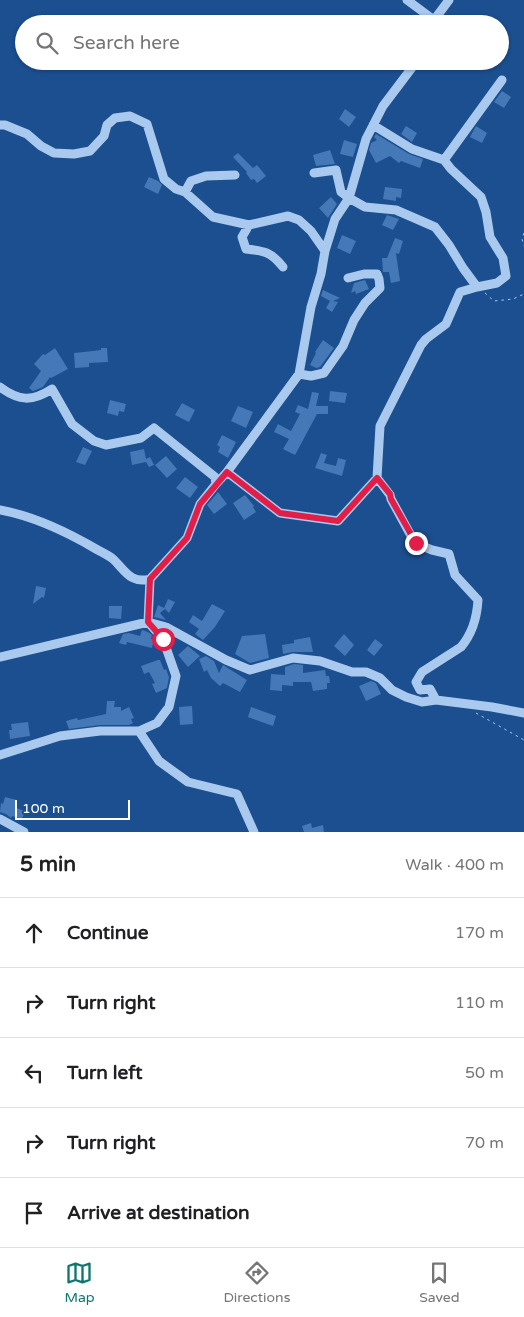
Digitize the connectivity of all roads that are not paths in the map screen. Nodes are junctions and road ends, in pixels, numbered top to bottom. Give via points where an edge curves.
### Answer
1 (407, 0) edge
2 (449, 0) edge
3 (425, 15) edge
4 (439, 15) edge
5 (410, 70) edge
6 (502, 80) dead end
7 (373, 125) junction
8 (0, 126) edge
9 (444, 160) junction
10 (314, 173) dead end
11 (234, 175) dead end
12 (185, 192) junction
13 (349, 198) junction
14 (248, 225) junction
15 (326, 251) junction
16 (283, 267) dead end
17 (348, 278) dead end
18 (477, 286) junction
19 (299, 374) junction
20 (0, 387) edge
21 (227, 472) junction
22 (377, 478) junction
23 (216, 484) junction
24 (0, 510) edge
25 (150, 579) junction
26 (148, 622) junction
27 (0, 657) edge
28 (436, 700) junction
29 (524, 713) edge
30 (139, 731) junction
31 (0, 755) edge
32 (0, 819) edge
33 (24, 832) edge
34 (254, 832) edge

1 - 3 street
2 - 4 street
5 - 7 street
6 - 9 street
7 - 9 street via 412,149
7 - 13 street via 366,138
8 - 12 street via 27,134 54,153 74,154 90,151 115,118 130,116 147,124 164,179
9 - 18 street via 481,197 490,238 502,258 506,276 497,283
10 - 13 street via 336,170 342,192
11 - 12 street via 206,176 192,181
12 - 14 street via 213,218
13 - 15 street via 334,220
13 - 18 street via 365,207 396,210 435,227
14 - 15 street via 288,216 300,220
14 - 16 street via 242,237 246,249 273,255
15 - 19 street via 311,307
17 - 19 street via 377,274 380,288 364,303 343,346 324,373
18 - 22 street via 460,292 446,324 421,345 380,426
19 - 21 street
20 - 23 street via 12,396 32,399 52,389 72,424 94,441 106,445 141,438 154,428 215,477
21 - 22 street via 280,513 338,521
21 - 23 street
22 - 28 street via 390,494 416,543 448,554 455,575 478,600 477,616 465,642 422,672 416,682 420,690 430,689
23 - 25 street via 200,504 187,538
24 - 25 street via 50,526 112,558 129,576 143,581
25 - 26 street
26 - 27 street
26 - 28 street via 166,627 250,670 293,658 320,661 352,672 366,672 406,697 422,702
26 - 30 street via 163,639 176,676 170,707 157,723
28 - 29 street
30 - 31 street via 60,736
30 - 34 street via 159,761 188,782 237,794
32 - 33 street

